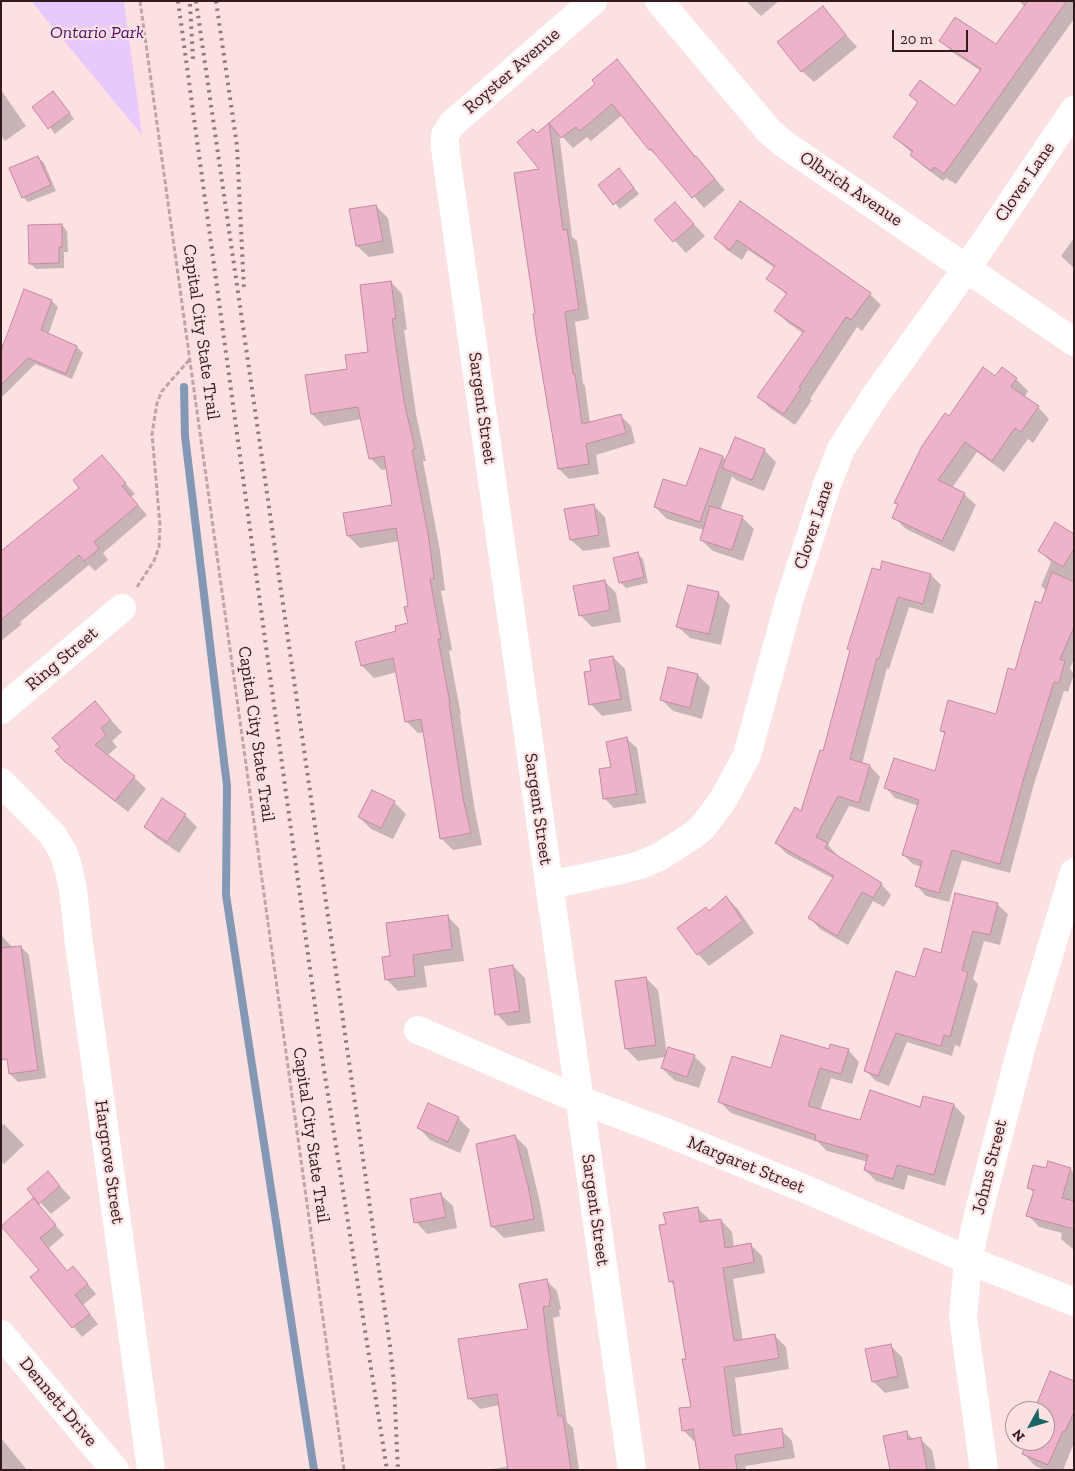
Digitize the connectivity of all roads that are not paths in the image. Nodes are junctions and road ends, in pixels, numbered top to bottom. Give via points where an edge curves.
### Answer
1 (593, 1) edge
2 (659, 1) edge
3 (1074, 110) edge
4 (445, 148) joint
5 (967, 268) junction
6 (1074, 342) edge
7 (122, 608) road end
8 (1, 710) edge
9 (1, 782) edge
10 (1074, 872) edge
11 (549, 885) junction
12 (418, 1030) dead end
13 (580, 1100) junction
14 (968, 1260) junction
15 (1074, 1302) edge
16 (1, 1334) edge
17 (115, 1470) edge
18 (151, 1470) edge
19 (632, 1470) edge
20 (984, 1470) edge

1 - 4 street, Royster Avenue via 452,124 445,135
2 - 5 street, Olbrich Avenue via 777,138
3 - 5 street, Clover Lane
4 - 11 street, Sargent Street
5 - 6 street, Olbrich Avenue
5 - 11 street, Clover Lane via 841,449 790,598 747,754 723,800 702,828 659,857 621,870
7 - 8 street, Ring Street
9 - 18 street, Hargrove Street via 52,834 64,855 73,889
10 - 14 street, Johns Street via 1024,1038
11 - 13 street, Sargent Street
12 - 13 street, Margaret Street
13 - 14 street, Margaret Street via 803,1188
13 - 19 street, Sargent Street
14 - 15 street, Margaret Street
14 - 20 street, Johns Street via 963,1316
16 - 17 street, Dennett Drive

